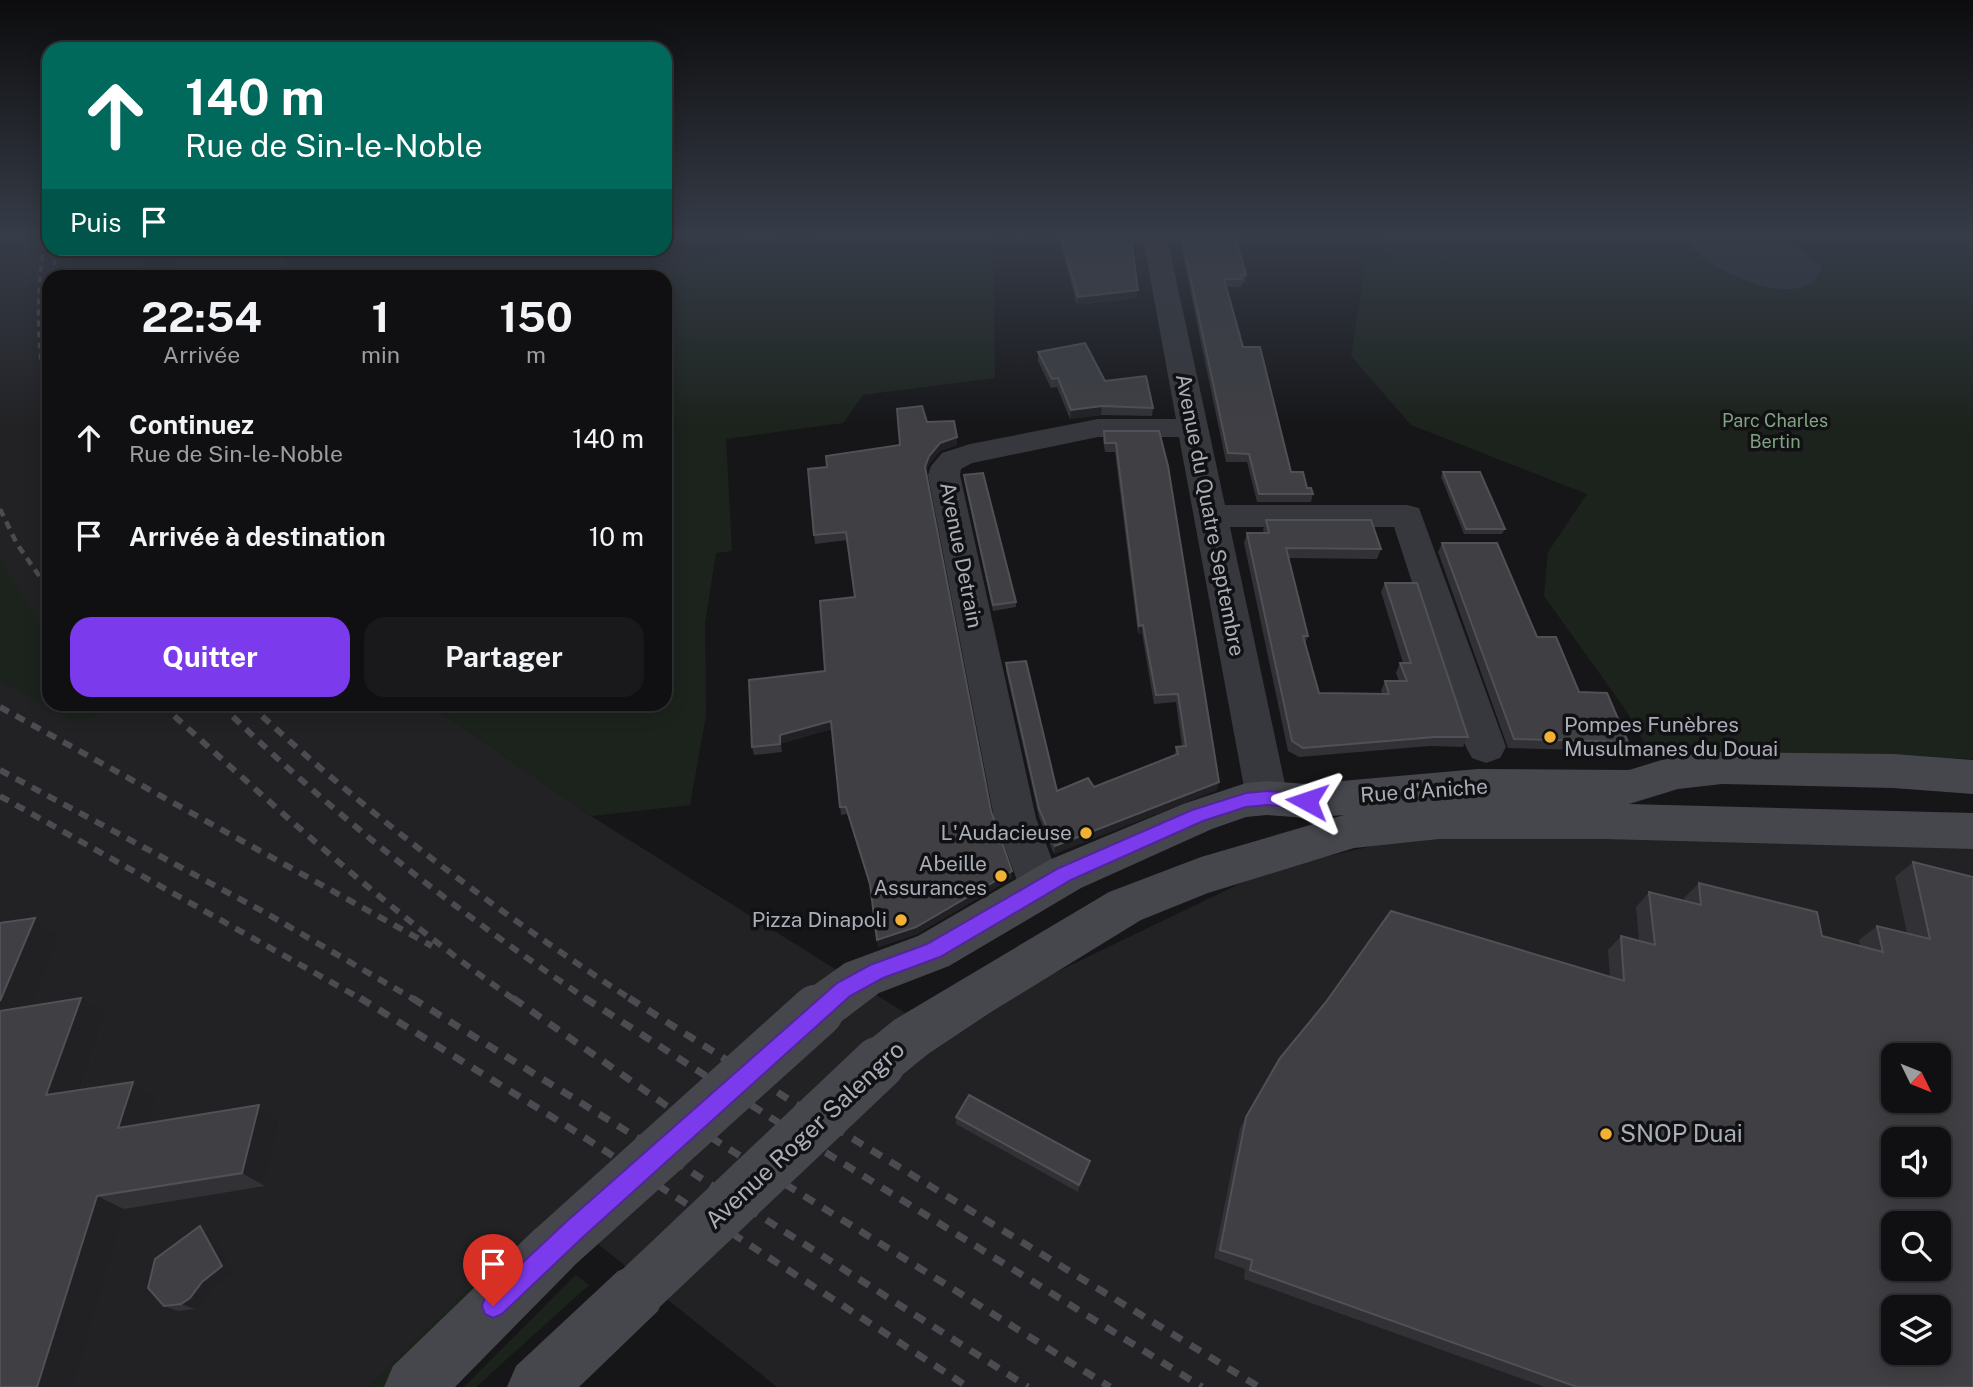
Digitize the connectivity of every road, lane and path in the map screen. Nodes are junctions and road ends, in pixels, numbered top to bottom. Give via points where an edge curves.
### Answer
1 (1167, 298) edge
2 (1192, 428) junction
3 (1209, 516) junction
4 (1486, 747) dead end
5 (1973, 777) edge
6 (1267, 798) junction
7 (1973, 831) edge
8 (1041, 888) junction
9 (1101, 919) joint
10 (414, 1387) edge
11 (537, 1387) edge

1 - 2 street, Avenue du Quatre Septembre
2 - 3 street, Avenue du Quatre Septembre
2 - 8 street, Avenue Detrain via 1098,428 970,454 945,467 1015,818
3 - 4 street via 1407,516
3 - 6 street, Avenue du Quatre Septembre
5 - 6 main road, Rue d'Aniche via 1722,768 1678,772 1629,787 1478,786 1307,801
6 - 8 main road, Rue d'Aniche via 1198,816
7 - 9 main road, Rue d'Aniche via 1605,821 1409,822 1342,833 1201,876
8 - 10 main road, Rue d'Aniche, bridge via 933,951 862,978 817,1011 554,1248
9 - 11 main road, Avenue Roger Salengro, bridge via 974,996 879,1063

